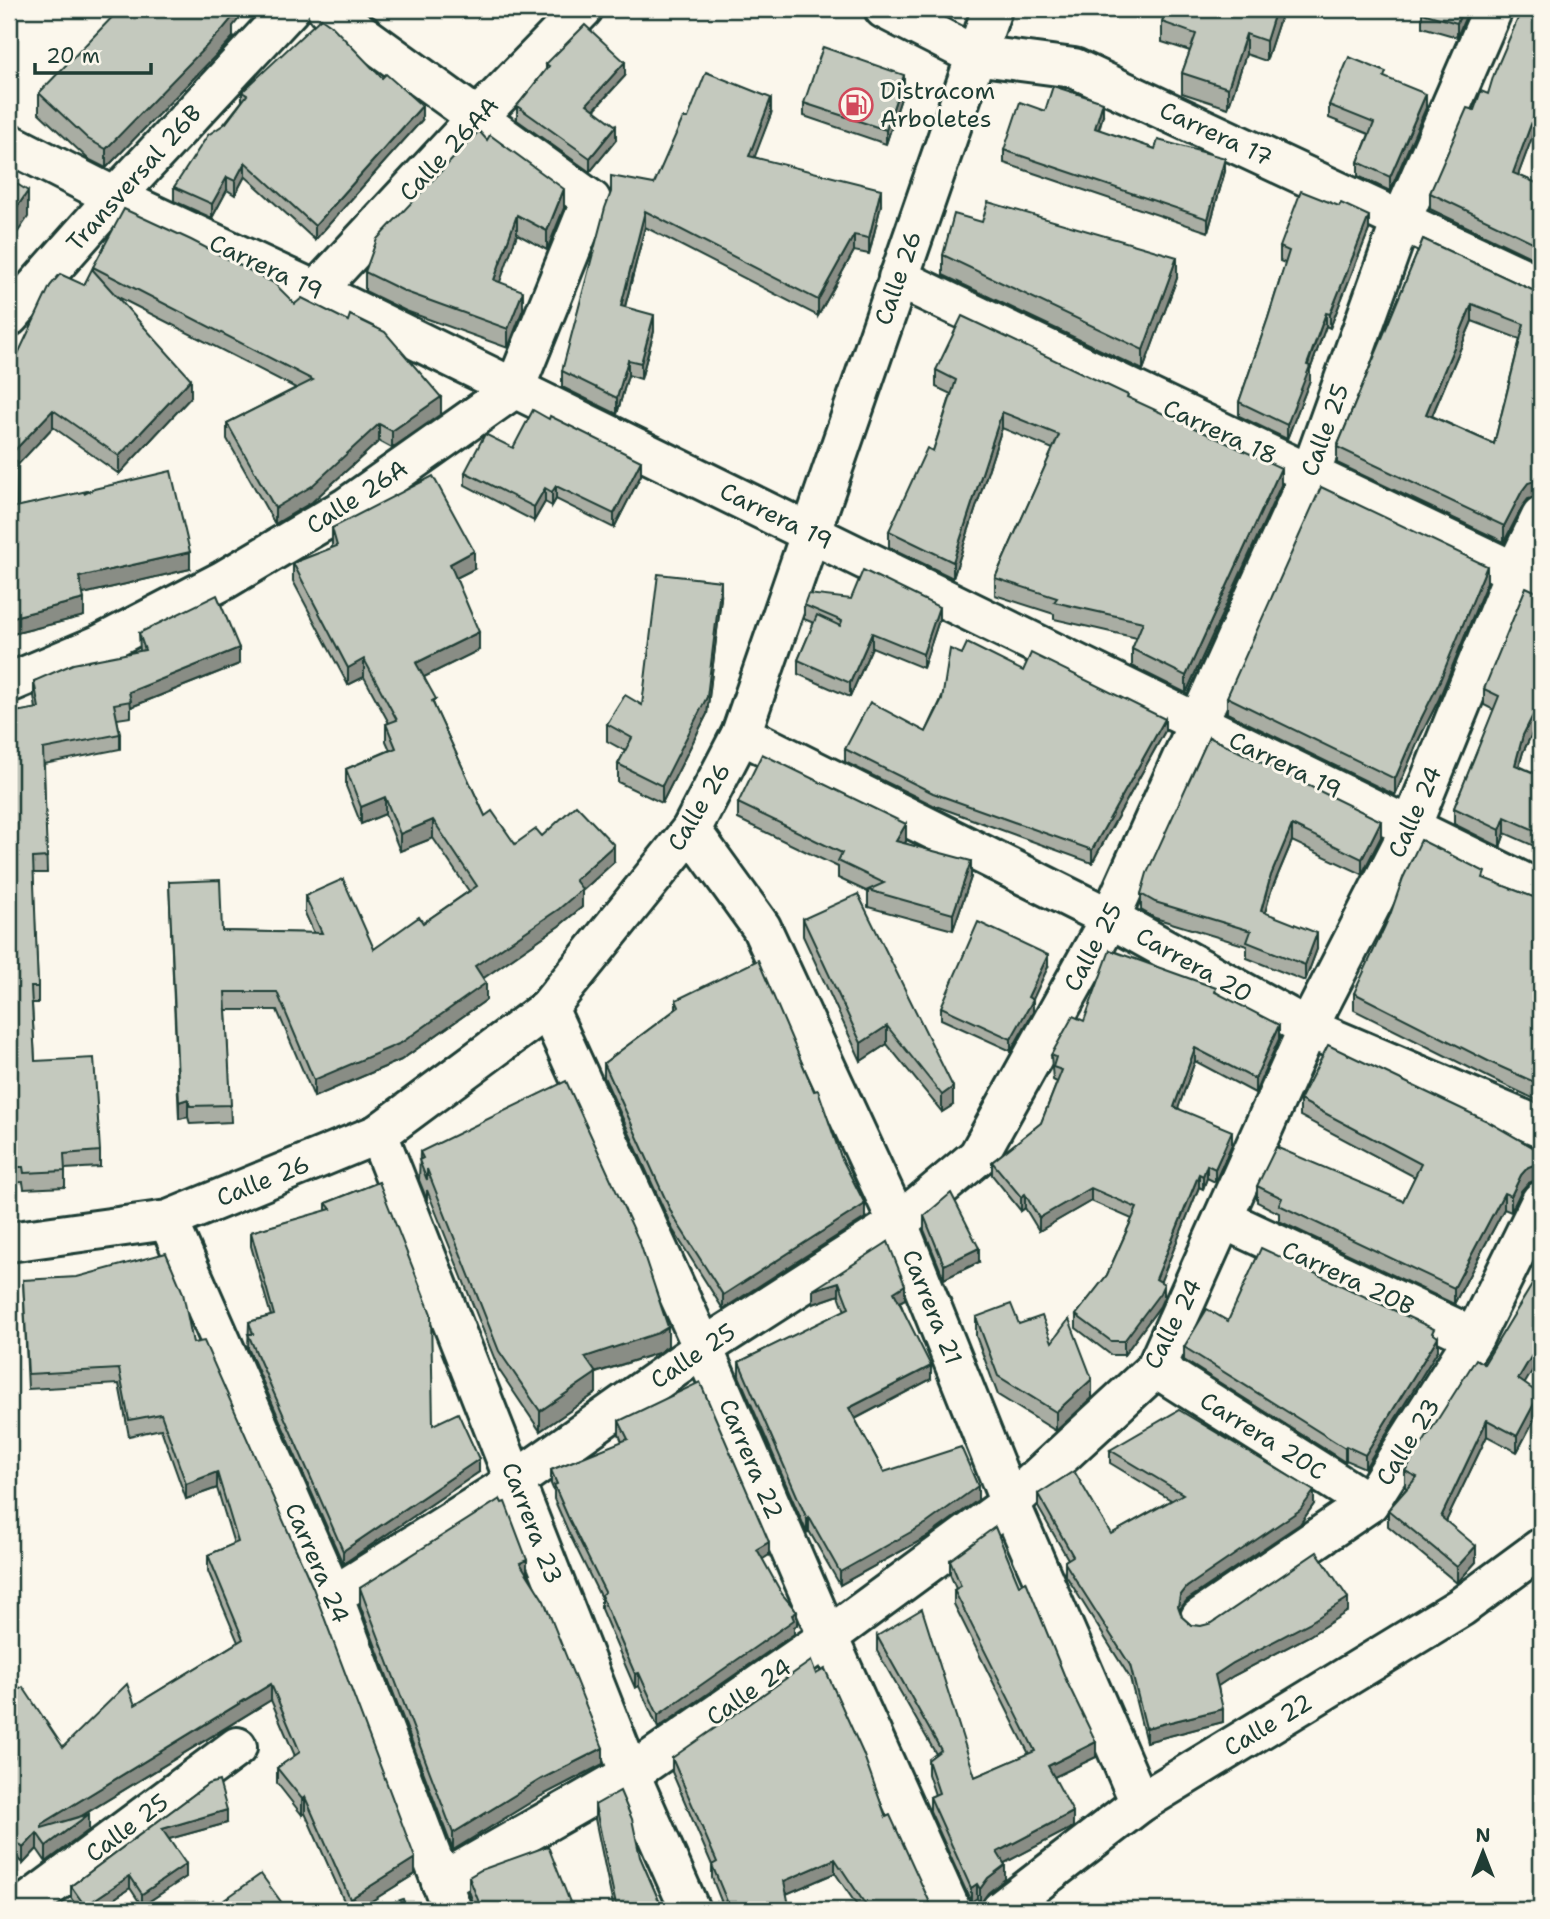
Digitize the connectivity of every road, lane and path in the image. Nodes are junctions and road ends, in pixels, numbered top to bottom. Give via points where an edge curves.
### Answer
1 (290, 9) edge
2 (327, 9) edge
3 (583, 9) edge
4 (884, 9) edge
5 (992, 9) edge
6 (1493, 9) edge
7 (974, 55) junction
8 (477, 118) junction
9 (9, 143) edge
10 (115, 197) junction
11 (1401, 221) junction
12 (898, 278) junction
13 (1541, 286) edge
14 (317, 291) junction
15 (9, 317) edge
16 (515, 388) junction
17 (1310, 474) junction
18 (1541, 517) edge
19 (811, 533) junction
20 (1528, 578) edge
21 (9, 683) edge
22 (1197, 722) junction
23 (741, 734) junction
24 (1411, 827) junction
25 (691, 830) junction
26 (1541, 891) edge
27 (1110, 918) junction
28 (548, 1008) junction
29 (1308, 1028) junction
30 (1541, 1127) edge
31 (379, 1134) junction
32 (1541, 1201) edge
33 (1223, 1219) junction
34 (168, 1220) junction
35 (898, 1223) junction
36 (9, 1242) edge
37 (1474, 1337) junction
38 (702, 1348) junction
39 (1156, 1368) junction
40 (515, 1481) junction
41 (1010, 1503) junction
42 (1369, 1503) junction
43 (1541, 1548) edge
44 (333, 1596) junction
45 (1200, 1618) dead end
46 (828, 1637) junction
47 (237, 1747) dead end
48 (630, 1774) junction
49 (1140, 1803) junction
50 (447, 1896) edge
51 (18, 1910) edge
52 (690, 1910) edge
53 (951, 1910) edge
54 (1002, 1910) edge

1 - 10 street, Transversal 26B
2 - 8 street
3 - 8 street, Calle 26AA
4 - 7 street, Carrera 17
5 - 7 street, Calle 26
6 - 11 street, Calle 25
7 - 11 street, Carrera 17 via 1074,68
7 - 12 street, Calle 26
8 - 14 street, Calle 26AA
8 - 16 street via 591,200
9 - 10 street, Carrera 19
10 - 14 street, Carrera 19
10 - 15 street, Transversal 26B
11 - 13 street, Carrera 17
11 - 17 street, Calle 25
12 - 17 street, Carrera 18
12 - 19 street, Calle 26
14 - 16 street, Carrera 19
16 - 19 street, Carrera 19
16 - 21 street, Calle 26A via 347,507 225,580 99,645
17 - 20 street, Carrera 18
17 - 22 street, Calle 25
18 - 20 street, Calle 24
19 - 22 street, Carrera 19
19 - 23 street, Calle 26
20 - 24 street, Calle 24
22 - 24 street, Carrera 19
22 - 27 street, Calle 25
23 - 25 street, Calle 26
23 - 27 street, Carrera 20
24 - 26 street, Carrera 19
24 - 29 street, Calle 24
25 - 28 street, Calle 26
25 - 35 street, Carrera 21 via 761,927
27 - 29 street, Carrera 20
27 - 35 street, Calle 25 via 978,1156
28 - 31 street, Calle 26
28 - 38 street, Carrera 22
29 - 30 street, Carrera 20
29 - 33 street, Calle 24
31 - 34 street, Calle 26
31 - 40 street, Carrera 23
32 - 37 street, Calle 23
33 - 37 street, Carrera 20B
33 - 39 street, Calle 24
34 - 36 street, Calle 26
34 - 44 street, Carrera 24
35 - 38 street, Calle 25
35 - 41 street, Carrera 21
37 - 42 street, Calle 23
38 - 40 street, Calle 25
38 - 46 street, Carrera 22
39 - 41 street, Calle 24
39 - 42 street, Carrera 20C
40 - 44 street, Calle 25
40 - 48 street, Carrera 23
41 - 46 street, Calle 24
41 - 49 street, Carrera 21
42 - 45 street, Calle 23
43 - 49 street, Calle 22 via 1461,1607
44 - 50 street, Carrera 24
46 - 48 street, Calle 24
46 - 53 street, Carrera 22
47 - 51 street, Calle 25
48 - 50 street, Calle 24
48 - 52 street, Carrera 23
49 - 54 street, Calle 22

